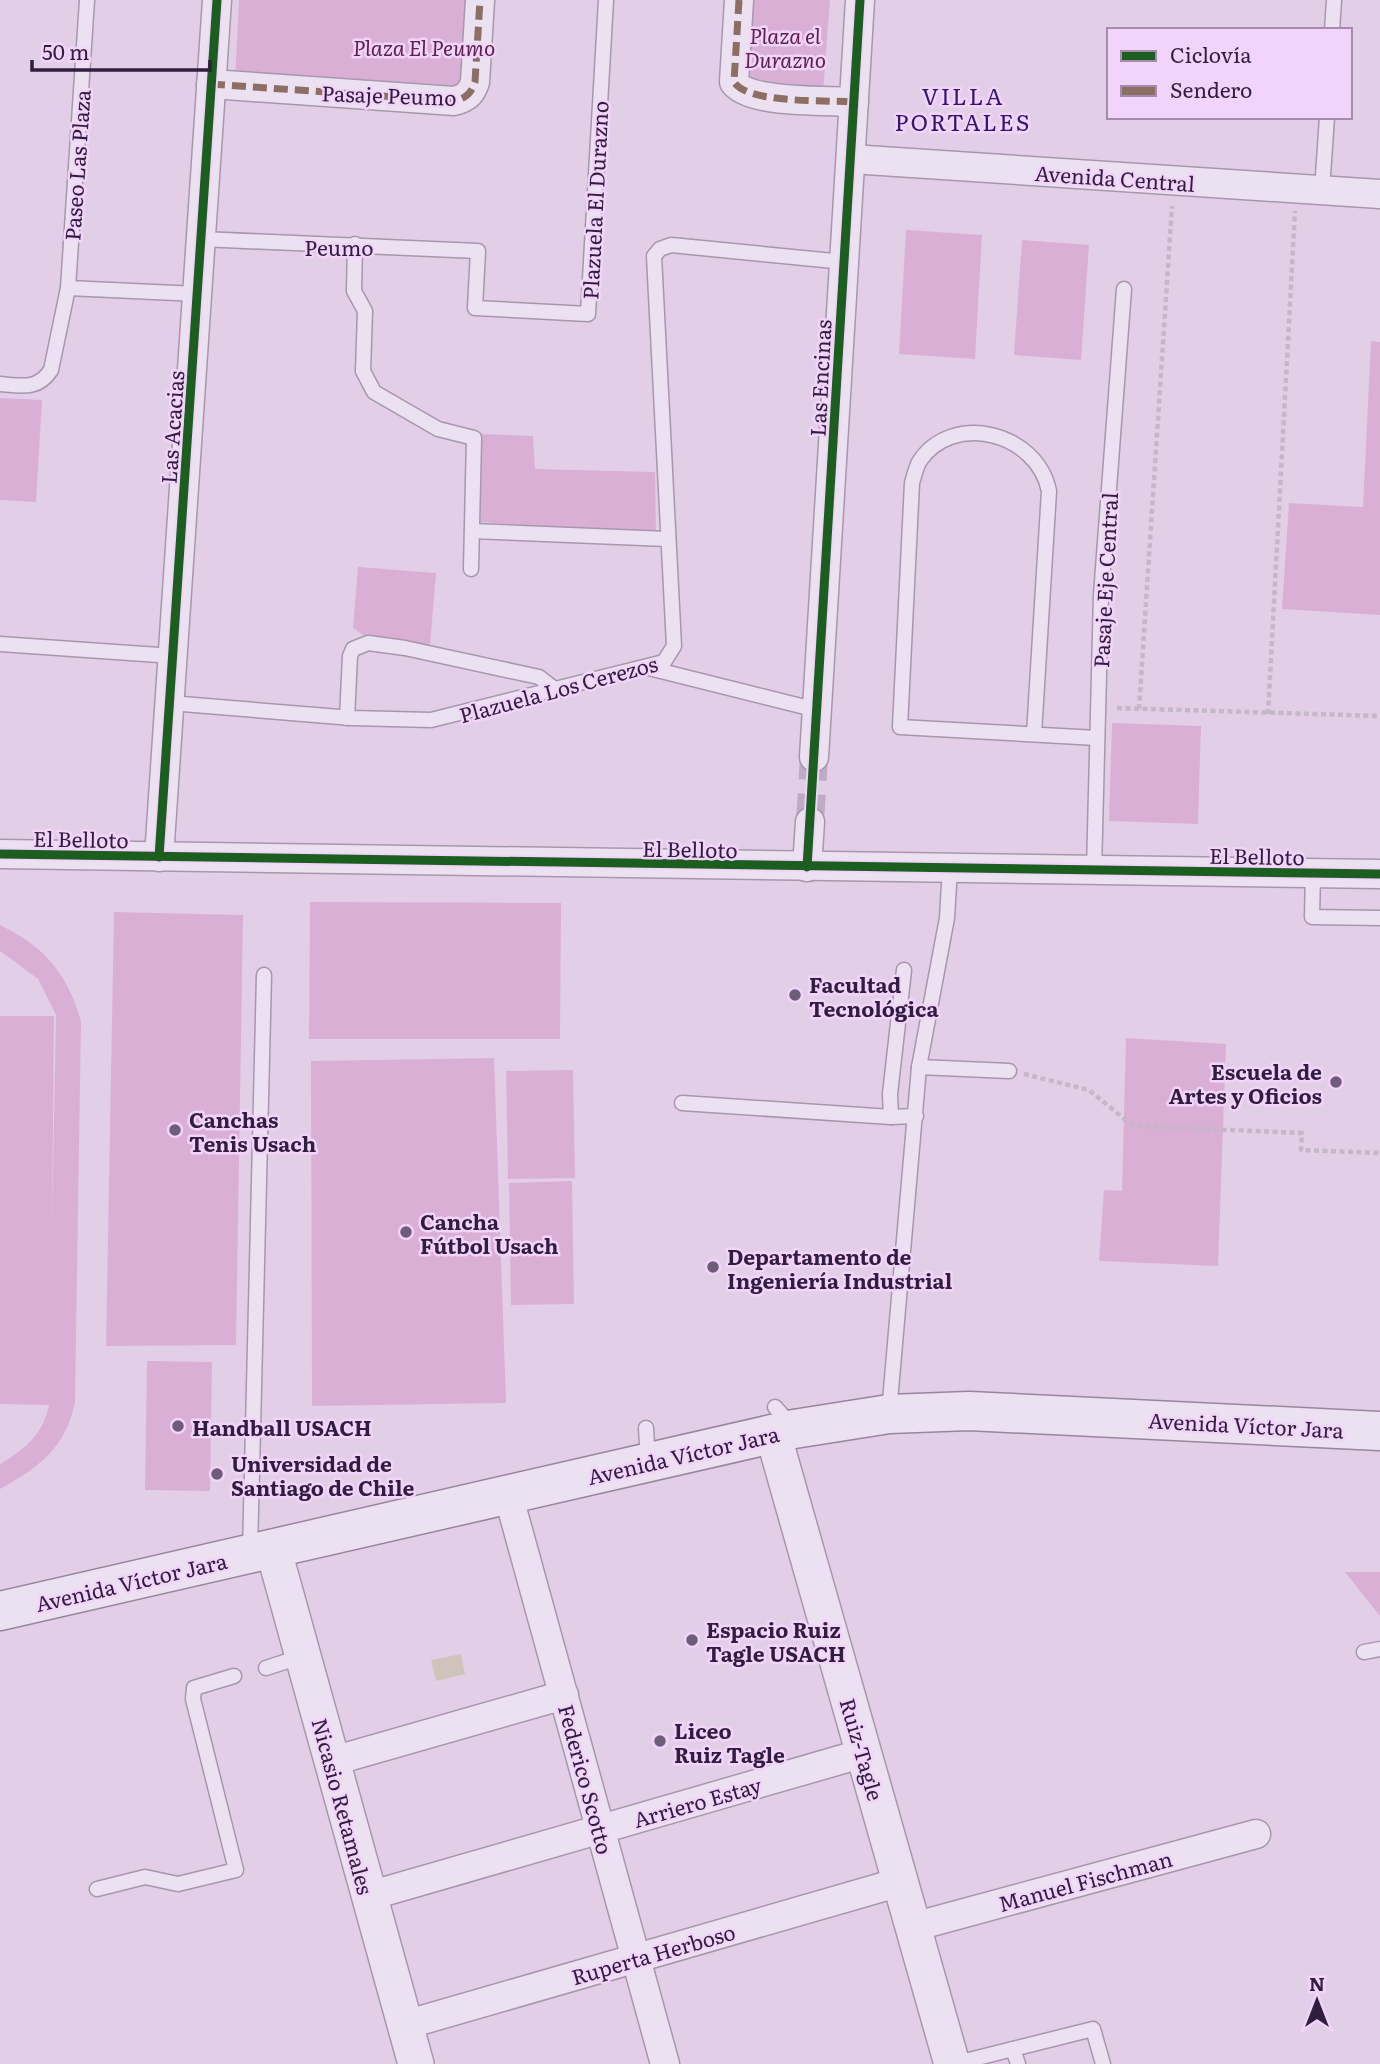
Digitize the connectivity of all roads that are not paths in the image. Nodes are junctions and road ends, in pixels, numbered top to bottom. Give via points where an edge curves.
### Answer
1 (87, 0) edge
2 (217, 0) edge
3 (480, 0) edge
4 (606, 0) edge
5 (739, 0) edge
6 (860, 0) edge
7 (1334, 0) edge
8 (1332, 28) edge
9 (211, 84) junction
10 (854, 102) junction
11 (1327, 119) edge
12 (850, 159) junction
13 (1309, 190) junction
14 (1380, 194) edge
15 (201, 239) junction
16 (355, 244) junction
17 (478, 251) joint
18 (844, 262) junction
19 (68, 288) junction
20 (1124, 289) dead end
21 (197, 294) junction
22 (0, 384) edge
23 (472, 531) junction
24 (667, 539) junction
25 (471, 569) dead end
26 (0, 644) edge
27 (173, 656) junction
28 (649, 668) junction
29 (557, 691) junction
30 (170, 703) junction
31 (817, 710) junction
32 (346, 718) junction
33 (1034, 734) junction
34 (1097, 738) junction
35 (814, 757) tunnel mouth
36 (810, 822) tunnel mouth
37 (0, 854) edge
38 (159, 857) junction
39 (807, 867) junction
40 (950, 868) junction
41 (1094, 871) junction
42 (1313, 874) junction
43 (1380, 874) edge
44 (1380, 918) edge
45 (904, 970) dead end
46 (264, 975) dead end
47 (919, 1067) junction
48 (1009, 1071) road end
49 (682, 1103) dead end
50 (916, 1116) junction
51 (891, 1117) junction
52 (889, 1414) junction
53 (780, 1423) junction
54 (1380, 1431) edge
55 (508, 1494) junction
56 (261, 1551) junction
57 (0, 1611) edge
58 (1380, 1649) edge
59 (1364, 1652) dead end
60 (303, 1656) junction
61 (266, 1668) dead end
62 (234, 1676) dead end
63 (564, 1695) junction
64 (864, 1753) junction
65 (333, 1761) junction
66 (601, 1829) junction
67 (1256, 1834) dead end
68 (900, 1882) junction
69 (97, 1889) dead end
70 (369, 1896) junction
71 (913, 1927) junction
72 (636, 1958) junction
73 (405, 2025) junction
74 (1013, 2049) junction
75 (416, 2064) edge
76 (665, 2064) edge
77 (953, 2064) edge
78 (1018, 2064) edge
79 (1103, 2064) edge

1 - 19 lane, Paseo Las Plaza
2 - 9 street, Las Acacias
3 - 9 street, Pasaje Peumo via 475,82 464,99
4 - 17 lane, Plazuela El Durazno via 588,314 475,308
5 - 10 street via 737,86 755,96
6 - 10 street, Las Encinas
7 - 8 lane
9 - 15 street, Las Acacias
10 - 12 street, Las Encinas
11 - 13 lane
12 - 13 street, Avenida Central
12 - 18 street, Las Encinas
13 - 14 street, Avenida Central
15 - 16 lane, Peumo
15 - 21 street, Las Acacias
16 - 17 lane, Peumo
16 - 23 lane via 354,291 365,311 363,371 367,383 374,392 438,429 474,438
18 - 24 lane, Plazuela Los Cerezos via 670,245 654,257
18 - 31 street, Las Encinas
19 - 21 lane
19 - 22 lane, Paseo Las Plaza via 51,370 44,380 34,386
20 - 34 lane, Pasaje Eje Central via 1101,595
21 - 27 street, Las Acacias
23 - 24 lane
23 - 25 lane
24 - 28 lane, Plazuela Los Cerezos via 674,646 664,662
26 - 27 lane
27 - 30 street, Las Acacias
28 - 29 lane, Plazuela Los Cerezos
28 - 31 lane
29 - 32 lane, Plazuela Los Cerezos via 431,720
29 - 32 lane via 538,677 368,643 349,656
30 - 32 lane, Plazuela Los Cerezos
30 - 38 street, Las Acacias
31 - 35 street, Las Encinas
33 - 33 lane via 900,727 912,483 919,463 933,448 953,438 976,433 1008,439 1026,450 1046,478 1049,491
33 - 34 lane
34 - 41 lane, Pasaje Eje Central
36 - 39 street
37 - 38 street, El Belloto
38 - 39 street, El Belloto
39 - 40 street, El Belloto
40 - 41 street, El Belloto
40 - 47 lane via 947,918
41 - 42 street, El Belloto
42 - 43 street, El Belloto
42 - 44 lane via 1312,917
45 - 51 lane
46 - 56 lane
47 - 48 lane
47 - 50 lane
49 - 51 lane
50 - 51 lane
50 - 52 lane
52 - 53 main road, Avenida Víctor Jara
52 - 54 main road, Avenida Víctor Jara via 996,1412
53 - 55 main road, Avenida Víctor Jara via 647,1445
53 - 64 street, Ruiz-Tagle
55 - 56 main road, Avenida Víctor Jara
55 - 63 street, Federico Scotto
56 - 57 main road, Avenida Víctor Jara
56 - 60 street, Nicasio Retamales
58 - 59 lane
60 - 61 lane
60 - 65 street, Nicasio Retamales
62 - 69 lane via 194,1688 193,1699 236,1870 178,1884 145,1877
63 - 65 street
63 - 66 street, Federico Scotto
64 - 66 street, Arriero Estay
64 - 68 street, Ruiz-Tagle
65 - 70 street, Nicasio Retamales
66 - 70 street, Arriero Estay
66 - 72 street, Federico Scotto
67 - 71 street, Manuel Fischman
68 - 71 street, Ruiz-Tagle
68 - 72 street, Ruperta Herboso
70 - 73 street, Nicasio Retamales
71 - 77 street, Ruiz-Tagle
72 - 73 street, Ruperta Herboso
72 - 76 street, Federico Scotto
73 - 75 street, Nicasio Retamales
74 - 77 lane
74 - 78 lane
74 - 79 lane via 1093,2029

